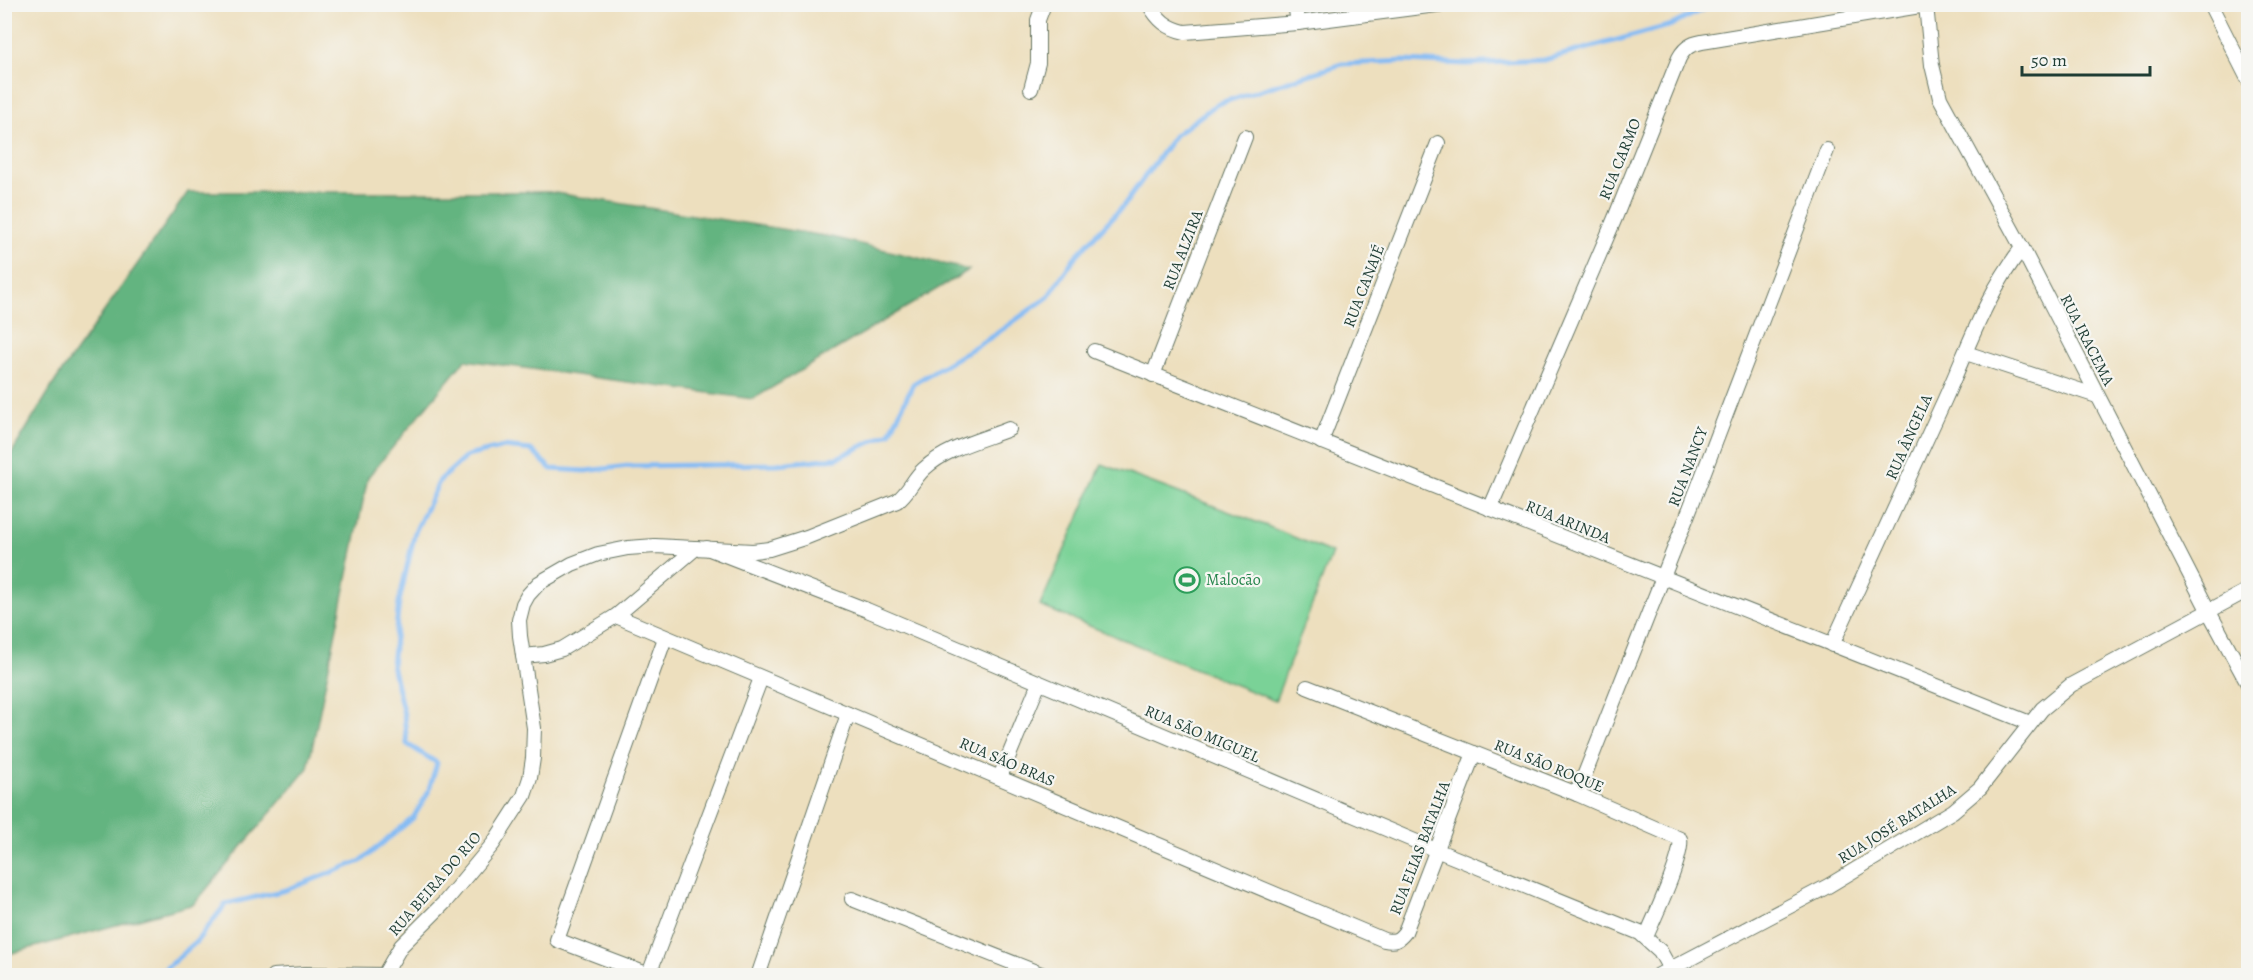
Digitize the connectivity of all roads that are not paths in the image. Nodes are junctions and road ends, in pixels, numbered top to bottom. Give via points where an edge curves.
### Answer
1 (1044, 4) edge
2 (1149, 4) edge
3 (1294, 4) edge
4 (1444, 4) edge
5 (2210, 4) edge
6 (1928, 5) edge
7 (1422, 7) edge
8 (1298, 23) junction
9 (2248, 79) edge
10 (1031, 89) dead end
11 (1245, 137) dead end
12 (1438, 143) dead end
13 (1827, 150) dead end
14 (2022, 248) junction
15 (1094, 351) dead end
16 (1966, 353) junction
17 (1153, 375) junction
18 (2097, 396) junction
19 (1009, 429) dead end
20 (1321, 441) junction
21 (1490, 509) junction
22 (701, 548) junction
23 (1663, 577) junction
24 (2248, 590) edge
25 (2208, 610) junction
26 (616, 616) junction
27 (665, 638) junction
28 (1832, 645) junction
29 (522, 656) junction
30 (761, 678) junction
31 (1040, 683) junction
32 (2248, 684) edge
33 (1307, 687) dead end
34 (848, 714) junction
35 (2030, 723) junction
36 (1474, 753) junction
37 (1000, 777) junction
38 (1576, 794) junction
39 (1436, 850) junction
40 (852, 899) dead end
41 (1647, 937) junction
42 (1384, 940) joint
43 (1670, 969) junction
44 (273, 975) edge
45 (385, 975) edge
46 (650, 975) edge
47 (758, 975) edge
48 (1046, 975) edge
49 (1657, 975) edge

1 - 10 street via 1038,20 1038,63
2 - 8 street via 1162,22 1185,32
3 - 8 street
4 - 7 street
5 - 9 street
6 - 14 street, RUA IRACEMA via 1932,65 1940,98
6 - 21 street, RUA CARMO via 1685,48
7 - 8 street
11 - 17 street, RUA ALZIRA
12 - 20 street, RUA CANAJÉ
13 - 23 street, RUA NANCY
14 - 16 street, RUA ÂNGELA via 1989,297
14 - 18 street, RUA IRACEMA
15 - 17 street, RUA ARINDA
16 - 18 street
16 - 28 street, RUA ÂNGELA
17 - 20 street, RUA ARINDA
18 - 25 street, RUA IRACEMA
19 - 22 street, RUA BEIRA DO RIO via 934,461 923,469 905,495 864,515 769,549
20 - 21 street, RUA ARINDA
21 - 23 street, RUA ARINDA
22 - 26 street
22 - 29 street, RUA BEIRA DO RIO via 637,547 598,554 539,583 523,604 519,620
22 - 31 street, RUA SÃO MIGUEL via 867,610
23 - 28 street, RUA ARINDA
23 - 38 street, RUA NANCY
24 - 25 street, RUA JOSÉ BATALHA
25 - 32 street, RUA IRACEMA
25 - 35 street, RUA JOSÉ BATALHA via 2071,685
26 - 27 street, RUA SÃO BRAS
26 - 29 street via 562,649
27 - 30 street, RUA SÃO BRAS
27 - 46 street via 557,940
28 - 35 street, RUA ARINDA
29 - 45 street, RUA BEIRA DO RIO via 534,728 532,768 524,796 493,844 444,903 406,940
30 - 34 street, RUA SÃO BRAS
30 - 46 street
31 - 37 street
31 - 39 street, RUA SÃO MIGUEL
33 - 36 street, RUA SÃO ROQUE
34 - 37 street, RUA SÃO BRAS
34 - 47 street
35 - 43 street, RUA JOSÉ BATALHA via 1980,788 1953,811 1828,886
36 - 38 street, RUA SÃO ROQUE
36 - 39 street, RUA ELIAS BATALHA
37 - 42 street, RUA SÃO BRAS
38 - 41 street, RUA SÃO ROQUE via 1680,839 1676,862
39 - 41 street, RUA SÃO MIGUEL
39 - 42 street, RUA ELIAS BATALHA via 1405,933 1393,942
40 - 48 street
41 - 43 street, RUA SÃO MIGUEL
43 - 49 street, RUA JOSÉ BATALHA
44 - 45 street

